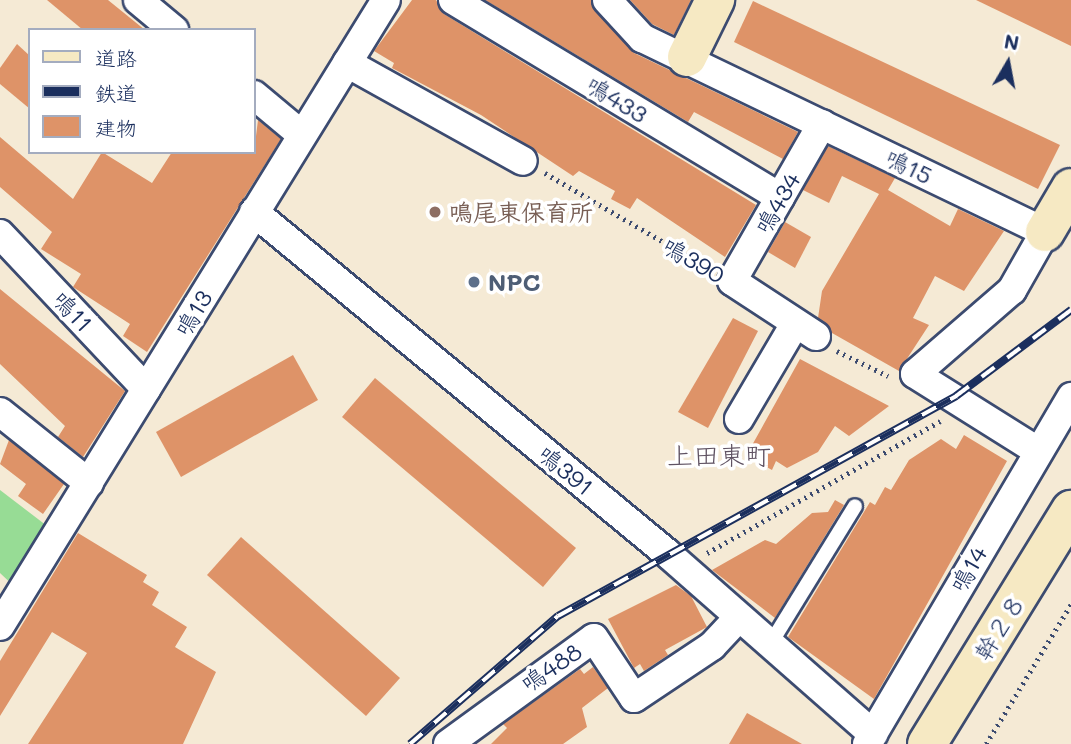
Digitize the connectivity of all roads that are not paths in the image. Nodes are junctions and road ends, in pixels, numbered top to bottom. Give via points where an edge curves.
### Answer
1 (138, 0) edge
2 (386, 0) edge
3 (453, 0) edge
4 (607, 0) edge
5 (715, 0) edge
6 (172, 28) edge
7 (687, 57) junction
8 (347, 63) junction
9 (256, 97) edge
10 (822, 124) junction
11 (302, 135) junction
12 (523, 161) road end
13 (1071, 188) edge
14 (780, 197) junction
15 (254, 212) junction
16 (1045, 232) junction
17 (0, 234) edge
18 (732, 281) joint
19 (146, 389) junction
20 (1071, 397) edge
21 (0, 412) edge
22 (739, 419) dead end
23 (1036, 450) junction
24 (89, 483) junction
25 (855, 506) dead end
26 (1071, 510) edge
27 (9, 593) edge
28 (737, 619) junction
29 (0, 626) edge
30 (769, 646) junction
31 (870, 739) edge
32 (462, 740) edge
33 (927, 744) edge

1 - 6 street
2 - 8 street, 鳴13
3 - 14 street, 鳴433
4 - 7 street, 鳴15 via 642,38
5 - 7 street
7 - 10 street, 鳴15
8 - 11 street, 鳴13
8 - 12 street
9 - 11 street
10 - 14 street, 鳴434
10 - 16 street, 鳴15
11 - 15 street, 鳴13
13 - 16 street
14 - 18 street, 鳴434
15 - 19 street, 鳴13
15 - 28 street, 鳴391 via 682,567
16 - 23 street via 1012,290 915,374
17 - 19 street, 鳴11
18 - 22 street, 鳴390 via 805,330
19 - 24 street, 鳴13
20 - 23 street, 鳴14
21 - 24 street
23 - 31 street, 鳴14
24 - 27 street, 鳴13
25 - 30 lane
26 - 33 street, 幹２８
27 - 29 street, 鳴13
28 - 30 street, 鳴391
28 - 32 street, 鳴488 via 712,646 634,698 594,638
30 - 31 street, 鳴391

